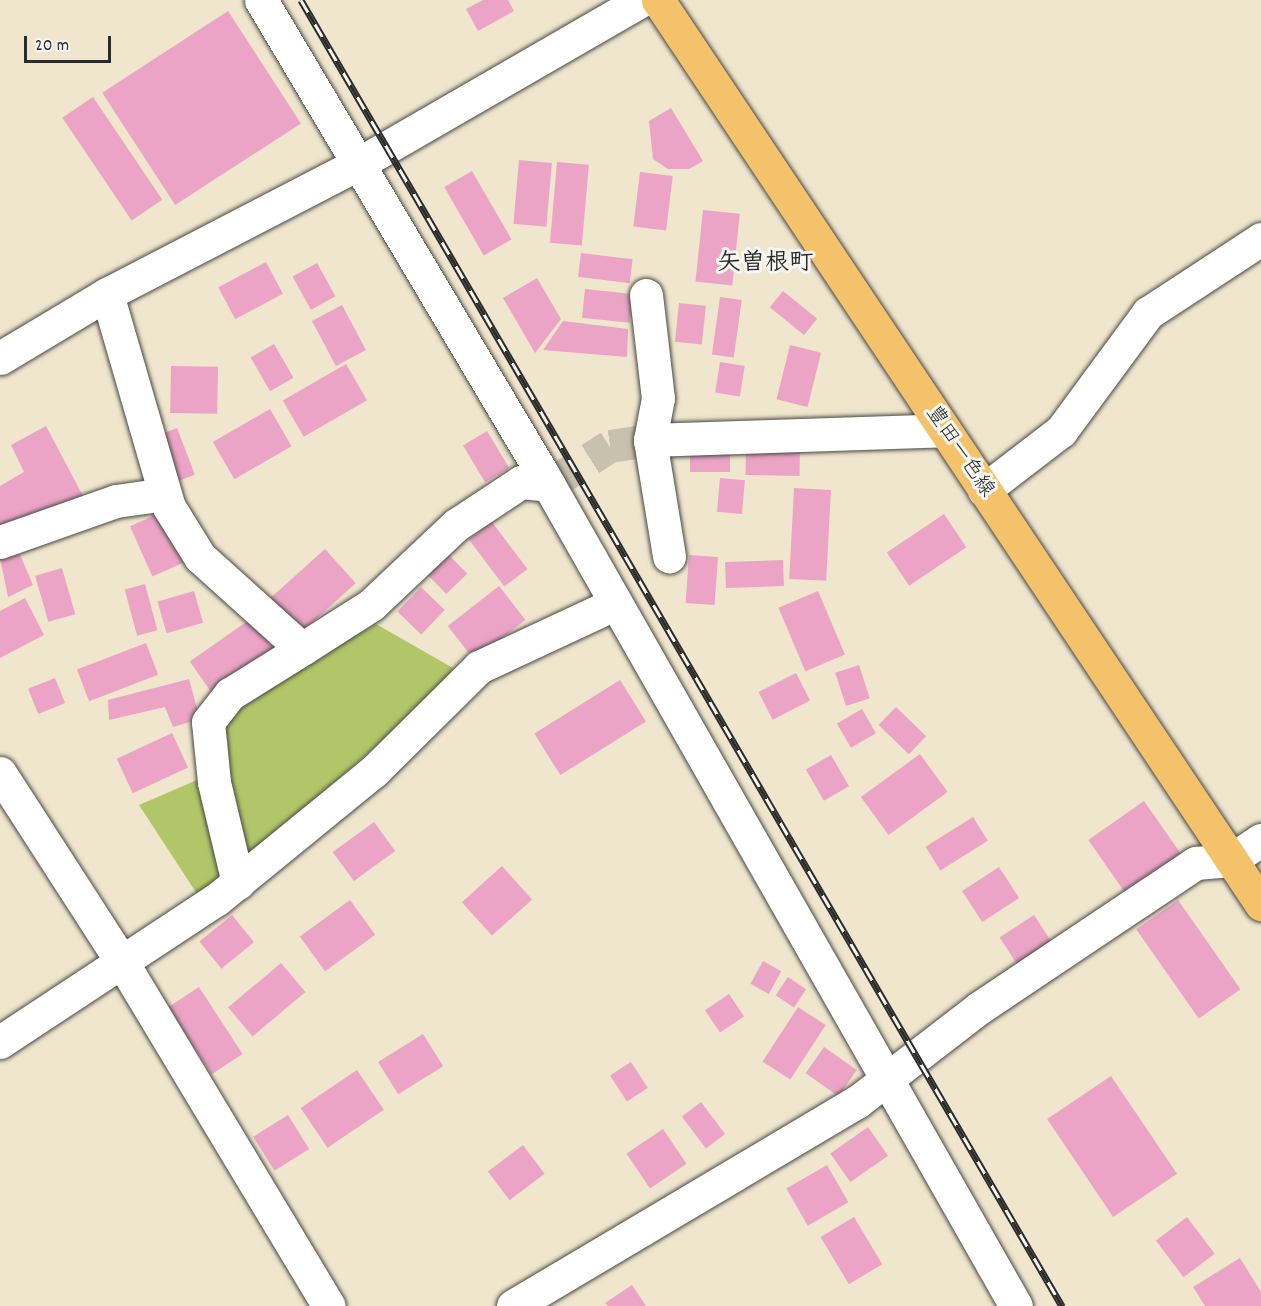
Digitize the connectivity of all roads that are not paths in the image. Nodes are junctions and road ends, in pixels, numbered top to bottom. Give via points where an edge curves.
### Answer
1 (261, 0) edge
2 (642, 0) edge
3 (658, 0) edge
4 (358, 164) junction
5 (1261, 239) edge
6 (107, 294) junction
7 (646, 295) dead end
8 (0, 358) edge
9 (944, 430) junction
10 (650, 440) junction
11 (549, 485) junction
12 (984, 490) junction
13 (165, 494) junction
14 (0, 542) edge
15 (669, 556) dead end
16 (616, 603) junction
17 (302, 650) junction
18 (0, 773) edge
19 (1261, 840) edge
20 (1231, 860) junction
21 (238, 883) junction
22 (1261, 904) edge
23 (122, 962) junction
24 (0, 1042) edge
25 (888, 1080) junction
26 (329, 1306) edge
27 (513, 1306) edge
28 (1016, 1306) edge

1 - 4 street
2 - 4 street
3 - 9 main road, 豊田一色線
4 - 6 street
4 - 11 street
5 - 12 street via 1148,313 1061,431
6 - 8 street
6 - 13 street
7 - 10 street via 658,398
9 - 10 street
9 - 12 main road, 豊田一色線
10 - 15 street
11 - 16 street
11 - 17 street via 521,482 456,525 371,605
12 - 20 main road, 豊田一色線
13 - 14 street via 116,501
13 - 17 street via 200,557
16 - 21 street via 479,667 374,771
16 - 25 street
17 - 21 street via 230,694 208,722 214,782
18 - 23 street
19 - 20 street
20 - 22 main road, 豊田一色線
20 - 25 street via 1196,863 979,1008
21 - 23 street
23 - 24 street
23 - 26 street
25 - 27 street
25 - 28 street

